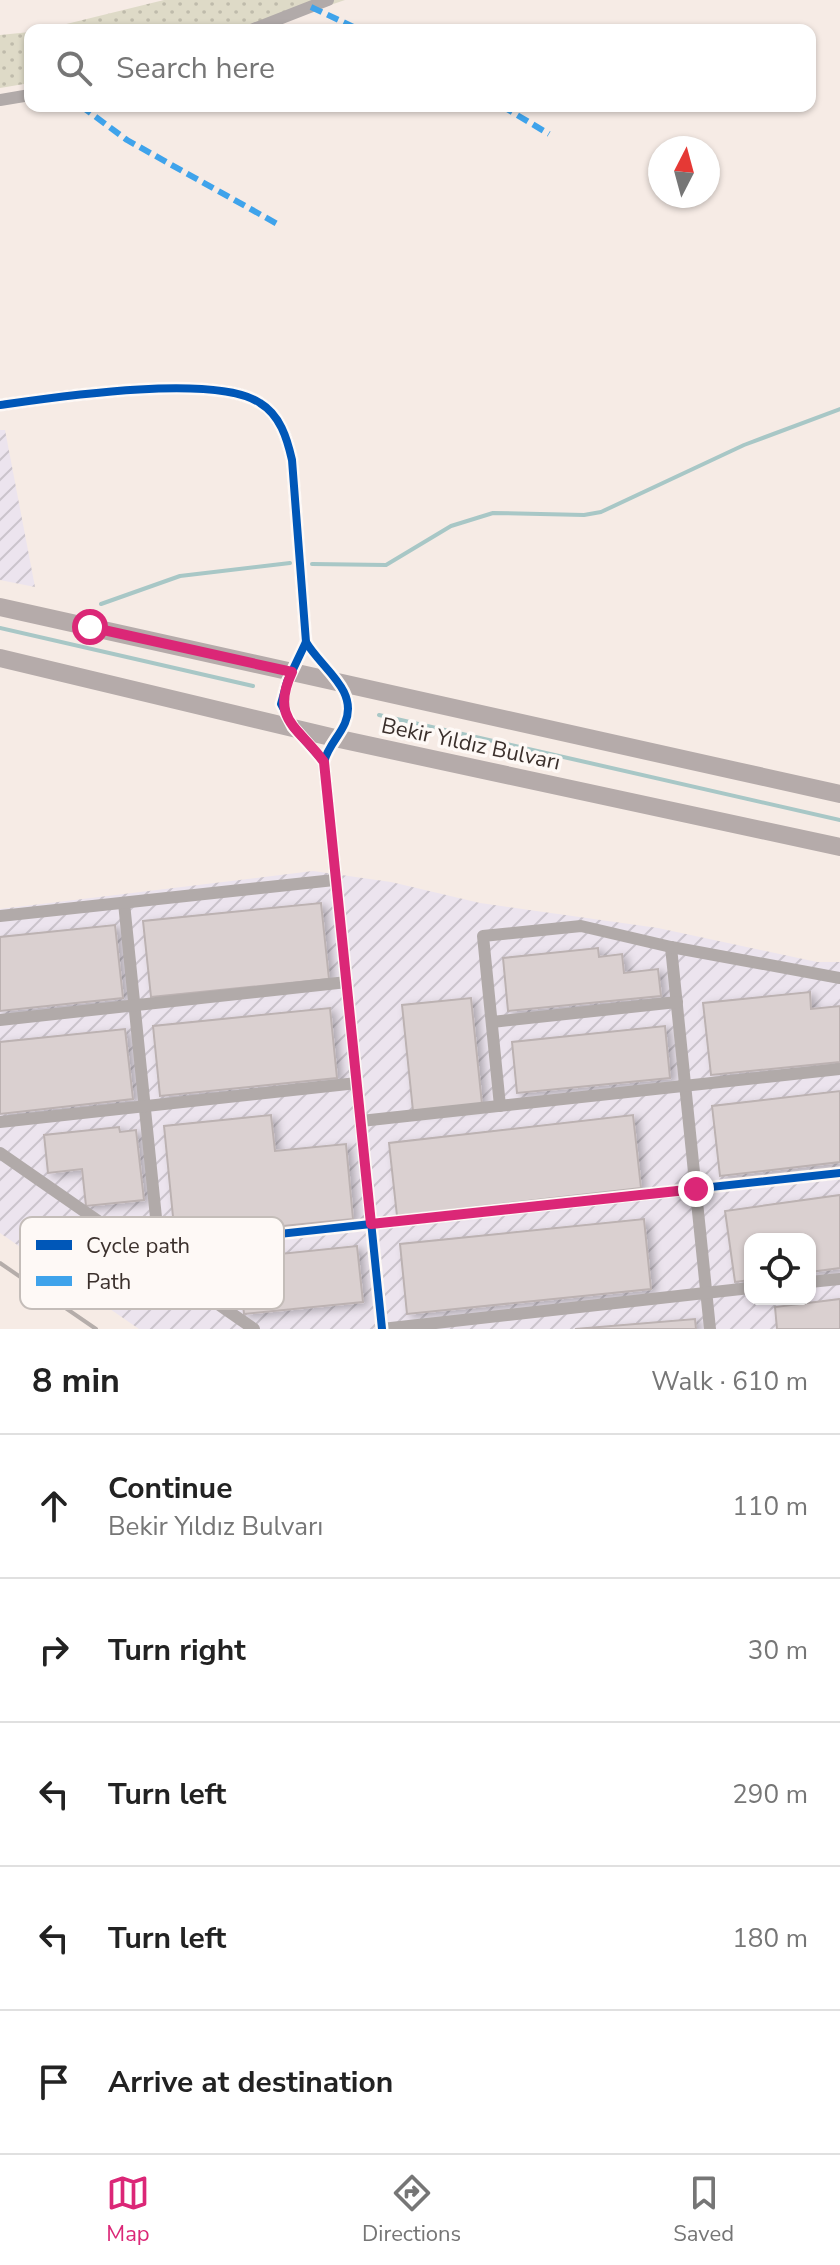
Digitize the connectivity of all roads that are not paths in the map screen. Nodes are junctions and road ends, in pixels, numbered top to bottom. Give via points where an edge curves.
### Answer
1 (328, 0) edge
2 (266, 24) edge
3 (24, 96) edge
4 (0, 100) edge
5 (0, 405) edge
6 (0, 607) edge
7 (306, 642) junction
8 (0, 658) edge
9 (292, 672) junction
10 (338, 682) junction
11 (293, 727) junction
12 (335, 738) junction
13 (324, 762) junction
14 (840, 794) edge
15 (840, 847) edge
16 (334, 880) junction
17 (124, 903) junction
18 (0, 916) edge
19 (671, 947) junction
20 (840, 978) edge
21 (347, 982) junction
22 (677, 1002) junction
23 (134, 1005) junction
24 (0, 1020) edge
25 (492, 1022) junction
26 (840, 1069) edge
27 (357, 1083) junction
28 (685, 1086) junction
29 (144, 1106) junction
30 (500, 1106) junction
31 (361, 1121) junction
32 (0, 1122) edge
33 (0, 1153) edge
34 (840, 1173) edge
35 (696, 1189) junction
36 (100, 1217) edge
37 (152, 1217) edge
38 (371, 1224) junction
39 (284, 1235) edge
40 (840, 1279) edge
41 (816, 1281) edge
42 (744, 1289) edge
43 (707, 1293) junction
44 (228, 1309) edge
45 (254, 1329) edge
46 (382, 1329) edge
47 (710, 1329) edge

1 - 2 street
3 - 4 street
5 - 7 street via 195,390 242,395 267,408 283,430 292,460
6 - 9 main road, Bekir Yıldız Bulvarı
7 - 9 street
7 - 10 street
8 - 11 main road, Bekir Yıldız Bulvarı
9 - 10 main road, Bekir Yıldız Bulvarı
9 - 11 street via 281,704
10 - 12 street via 349,705
10 - 14 main road, Bekir Yıldız Bulvarı
11 - 12 main road, Bekir Yıldız Bulvarı
11 - 13 street
12 - 13 street
12 - 15 main road, Bekir Yıldız Bulvarı
13 - 16 street
16 - 17 street
16 - 21 street
17 - 18 street
17 - 23 street
19 - 20 street
19 - 22 street
19 - 25 street via 581,926 483,936
21 - 23 street
21 - 27 street
22 - 25 street
22 - 28 street
23 - 24 street
23 - 29 street
25 - 30 street
26 - 28 street
27 - 29 street
27 - 31 street
28 - 30 street
28 - 35 street
29 - 32 street
29 - 37 street
30 - 31 street
31 - 38 street
33 - 36 street
34 - 35 street
35 - 38 street
35 - 43 street
38 - 39 street
38 - 46 street
40 - 41 street
42 - 43 street
43 - 46 street
43 - 47 street
44 - 45 street

